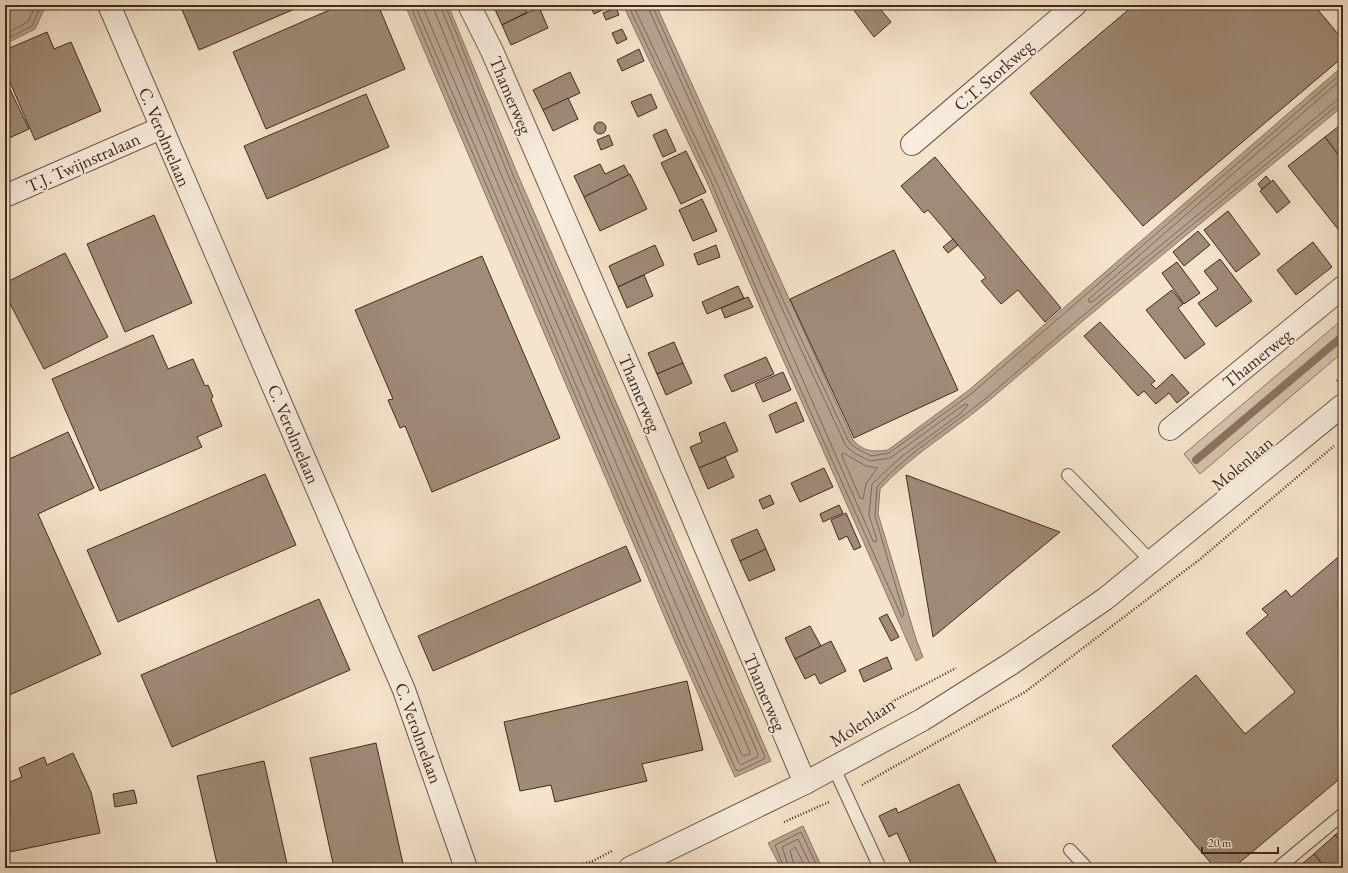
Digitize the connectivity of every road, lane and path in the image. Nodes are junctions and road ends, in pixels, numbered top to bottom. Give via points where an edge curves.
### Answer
1 (109, 5) edge
2 (469, 5) edge
3 (1075, 5) edge
4 (161, 128) junction
5 (912, 144) dead end
6 (5, 196) edge
7 (1343, 287) edge
8 (1343, 376) edge
9 (1331, 387) dead end
10 (1343, 405) edge
11 (1170, 429) dead end
12 (1068, 475) dead end
13 (1151, 561) junction
14 (960, 666) dead end
15 (854, 728) dead end
16 (834, 768) junction
17 (805, 783) junction
18 (1343, 814) edge
19 (614, 850) dead end
20 (1070, 850) dead end
21 (466, 868) edge
22 (569, 868) edge
23 (630, 868) edge
24 (880, 868) edge
25 (1087, 868) edge
26 (1278, 868) edge

1 - 4 street, C. Verolmelaan
2 - 17 street, Thamerweg via 492,51 636,382
3 - 5 street, C.T. Storkweg
4 - 6 street, T.J. Twijnstralaan
4 - 21 street, C. Verolmelaan via 404,690
7 - 11 street, Thamerweg
8 - 9 path
10 - 13 street, Molenlaan
12 - 13 lane
13 - 16 street, Molenlaan via 1105,599 1012,663 922,720
14 - 15 path, Molenlaan via 884,706
16 - 17 street, Molenlaan
16 - 24 lane
17 - 23 street, Molenlaan
18 - 26 lane
19 - 22 path
20 - 25 lane

